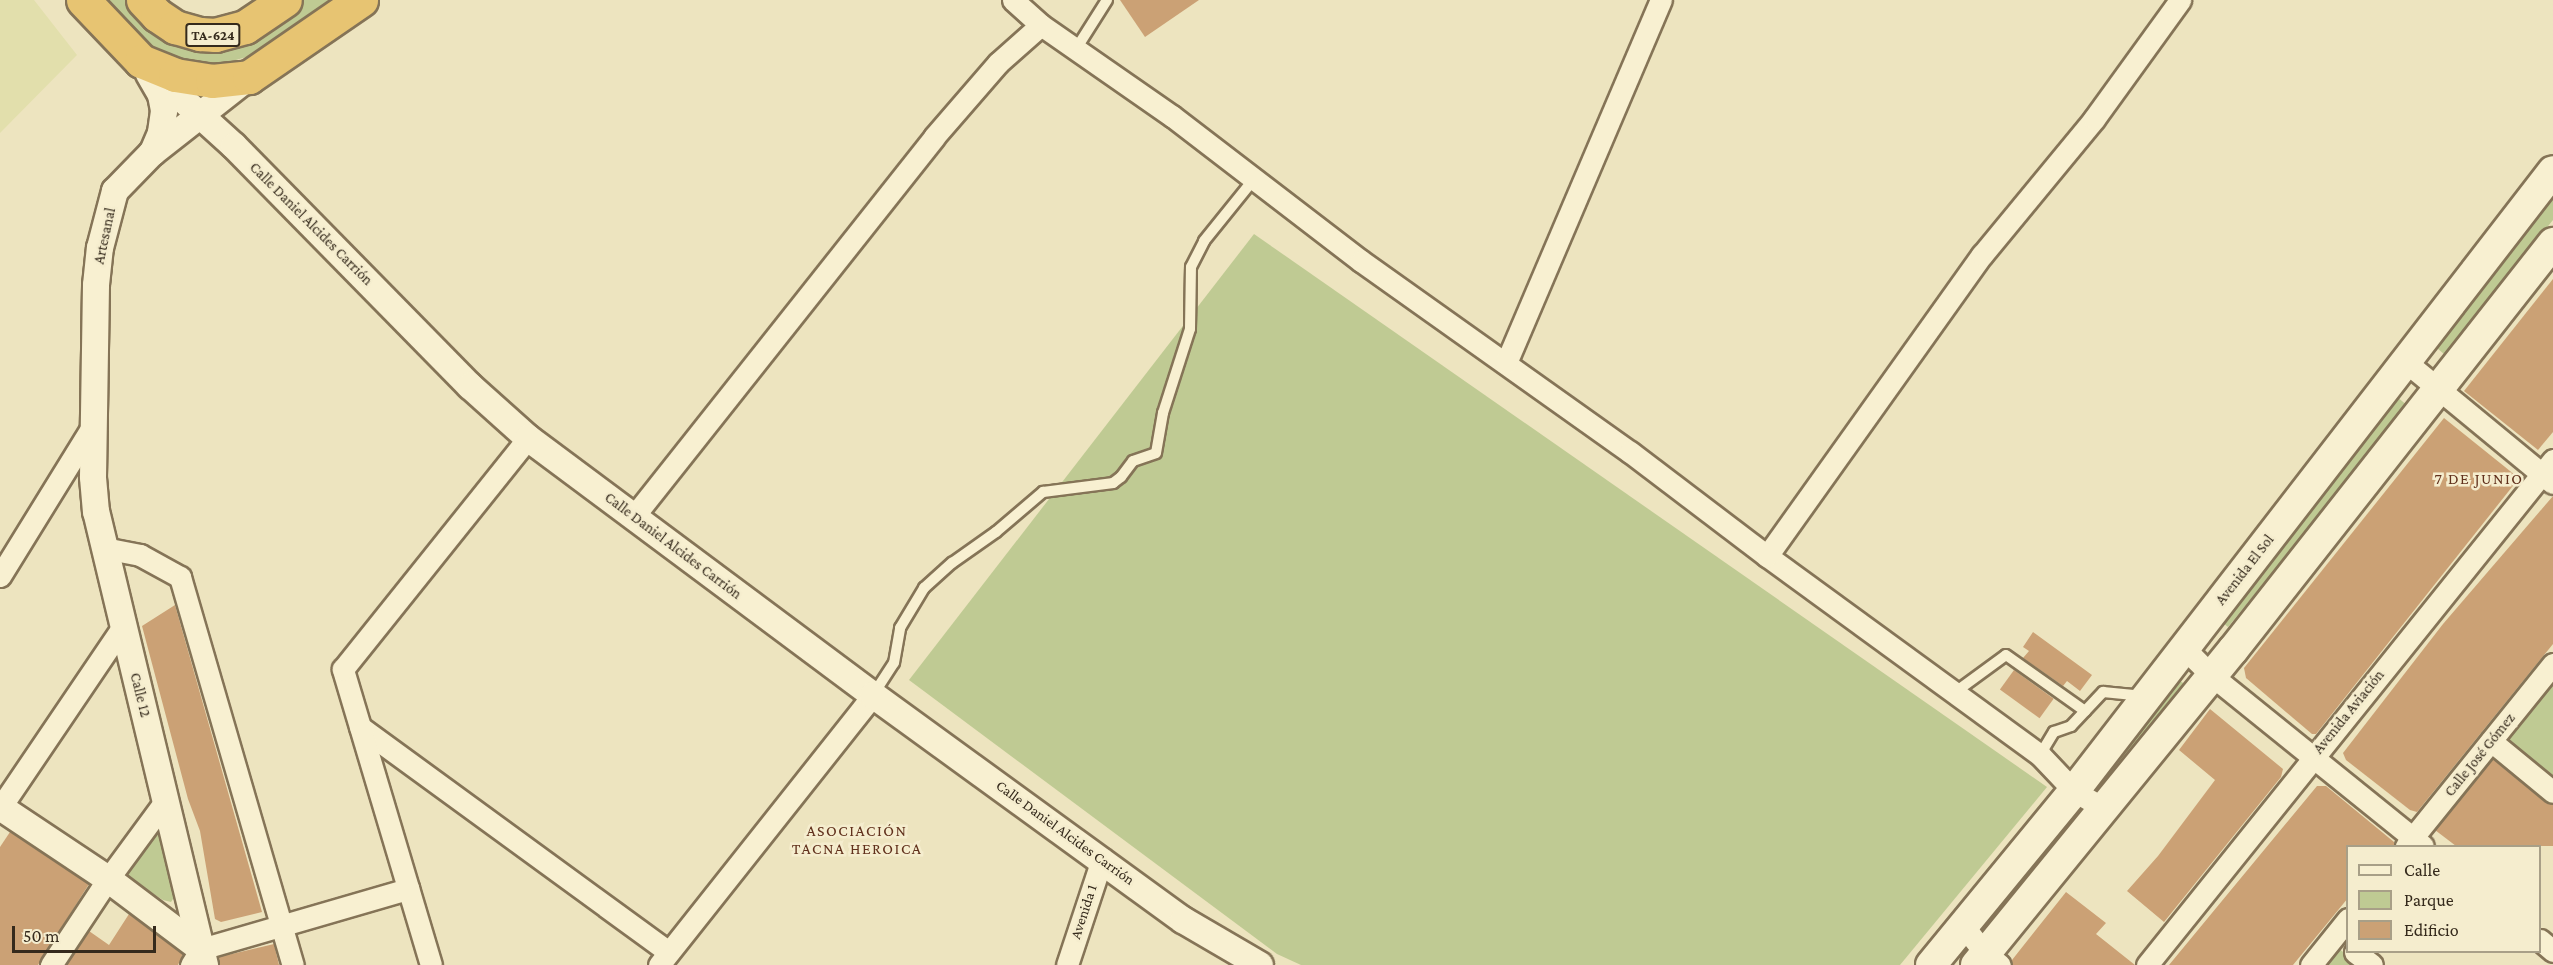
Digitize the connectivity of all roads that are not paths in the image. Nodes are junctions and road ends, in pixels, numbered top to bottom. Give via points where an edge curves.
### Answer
1 (83, 0) edge
2 (143, 0) edge
3 (285, 0) edge
4 (361, 0) edge
5 (1013, 0) edge
6 (1107, 0) edge
7 (1661, 0) edge
8 (2180, 0) edge
9 (1041, 24) junction
10 (1076, 49) junction
11 (141, 61) junction
12 (249, 76) junction
13 (200, 115) junction
14 (234, 146) junction
15 (152, 153) junction
16 (2553, 171) edge
17 (1254, 179) junction
18 (2553, 243) edge
19 (2406, 362) junction
20 (1506, 363) junction
21 (2439, 390) junction
22 (95, 422) junction
23 (528, 438) junction
24 (2549, 473) edge
25 (634, 516) junction
26 (104, 548) junction
27 (1767, 556) junction
28 (0, 576) edge
29 (122, 628) junction
30 (2185, 649) junction
31 (2553, 664) edge
32 (2211, 675) junction
33 (1954, 693) junction
34 (873, 695) junction
35 (2147, 696) junction
36 (2085, 711) junction
37 (360, 727) junction
38 (2491, 741) junction
39 (2040, 754) junction
40 (2314, 756) junction
41 (2074, 791) junction
42 (2553, 792) edge
43 (166, 800) junction
44 (0, 807) edge
45 (2103, 808) junction
46 (2414, 844) edge
47 (1101, 859) junction
48 (108, 879) junction
49 (408, 889) junction
50 (1962, 924) junction
51 (282, 925) junction
52 (2343, 933) edge
53 (2541, 941) edge
54 (2553, 951) edge
55 (2357, 953) edge
56 (664, 959) edge
57 (199, 960) edge
58 (1987, 961) edge
59 (51, 965) edge
60 (293, 965) edge
61 (430, 965) edge
62 (1067, 965) edge
63 (1260, 965) edge
64 (1931, 965) edge
65 (2147, 965) edge
66 (2311, 965) edge
67 (2372, 965) edge

1 - 11 highway
2 - 3 highway, TA-624 via 175,27 215,35 244,27
4 - 12 highway
5 - 9 street
6 - 10 lane
7 - 20 street
8 - 27 street via 2094,119 1982,255
9 - 10 street
9 - 25 street via 998,63 934,137
10 - 17 street
11 - 12 highway via 194,79
11 - 13 street, Calle Daniel Alcides Carrión
11 - 15 street via 161,95 164,111 161,133
12 - 13 street, Artesanal
12 - 14 street via 232,105
13 - 14 street, Calle Daniel Alcides Carrión
13 - 15 street, Artesanal
14 - 23 street, Calle Daniel Alcides Carrión via 470,386
15 - 22 street, Artesanal via 116,191 100,248
16 - 19 main road, Avenida El Sol
17 - 20 street via 1412,299
17 - 34 lane via 1204,241 1191,267 1190,329 1163,413 1155,453 1133,461 1113,483 1043,492 952,563 924,588 900,628 894,663
18 - 21 main road
19 - 21 street
19 - 30 main road, Avenida El Sol
20 - 27 street
21 - 24 street
21 - 32 main road
22 - 26 street, Calle 12 via 93,477
22 - 28 street
23 - 25 street, Calle Daniel Alcides Carrión
23 - 37 street via 342,669
24 - 40 street, Avenida Aviación
25 - 34 street, Calle Daniel Alcides Carrión
26 - 29 street, Calle 12
26 - 51 street via 140,555 180,577
27 - 33 street
29 - 43 street, Calle 12
29 - 44 street
30 - 32 street
30 - 35 main road, Avenida El Sol
31 - 38 street, Calle José Gómez
32 - 40 street
32 - 45 main road
33 - 36 lane via 2007,655
33 - 39 street
34 - 47 street, Calle Daniel Alcides Carrión
34 - 56 street
35 - 36 lane via 2103,692
35 - 41 main road, Avenida El Sol
36 - 39 lane via 2071,726 2054,732
37 - 49 street
37 - 56 street
38 - 42 street
38 - 46 street, Calle José Gómez
39 - 41 street
40 - 46 street
40 - 65 street, Avenida Aviación
41 - 45 street
41 - 50 main road, Avenida El Sol
43 - 48 street
43 - 57 street, Calle 12
44 - 48 street
45 - 58 main road
47 - 62 street, Avenida 1
47 - 63 street, Calle Daniel Alcides Carrión via 1183,920
48 - 57 street
48 - 59 street
49 - 51 street
49 - 61 street
50 - 58 street
50 - 64 main road, Avenida El Sol
51 - 57 street
51 - 60 street
52 - 66 street
53 - 54 street
55 - 67 street

